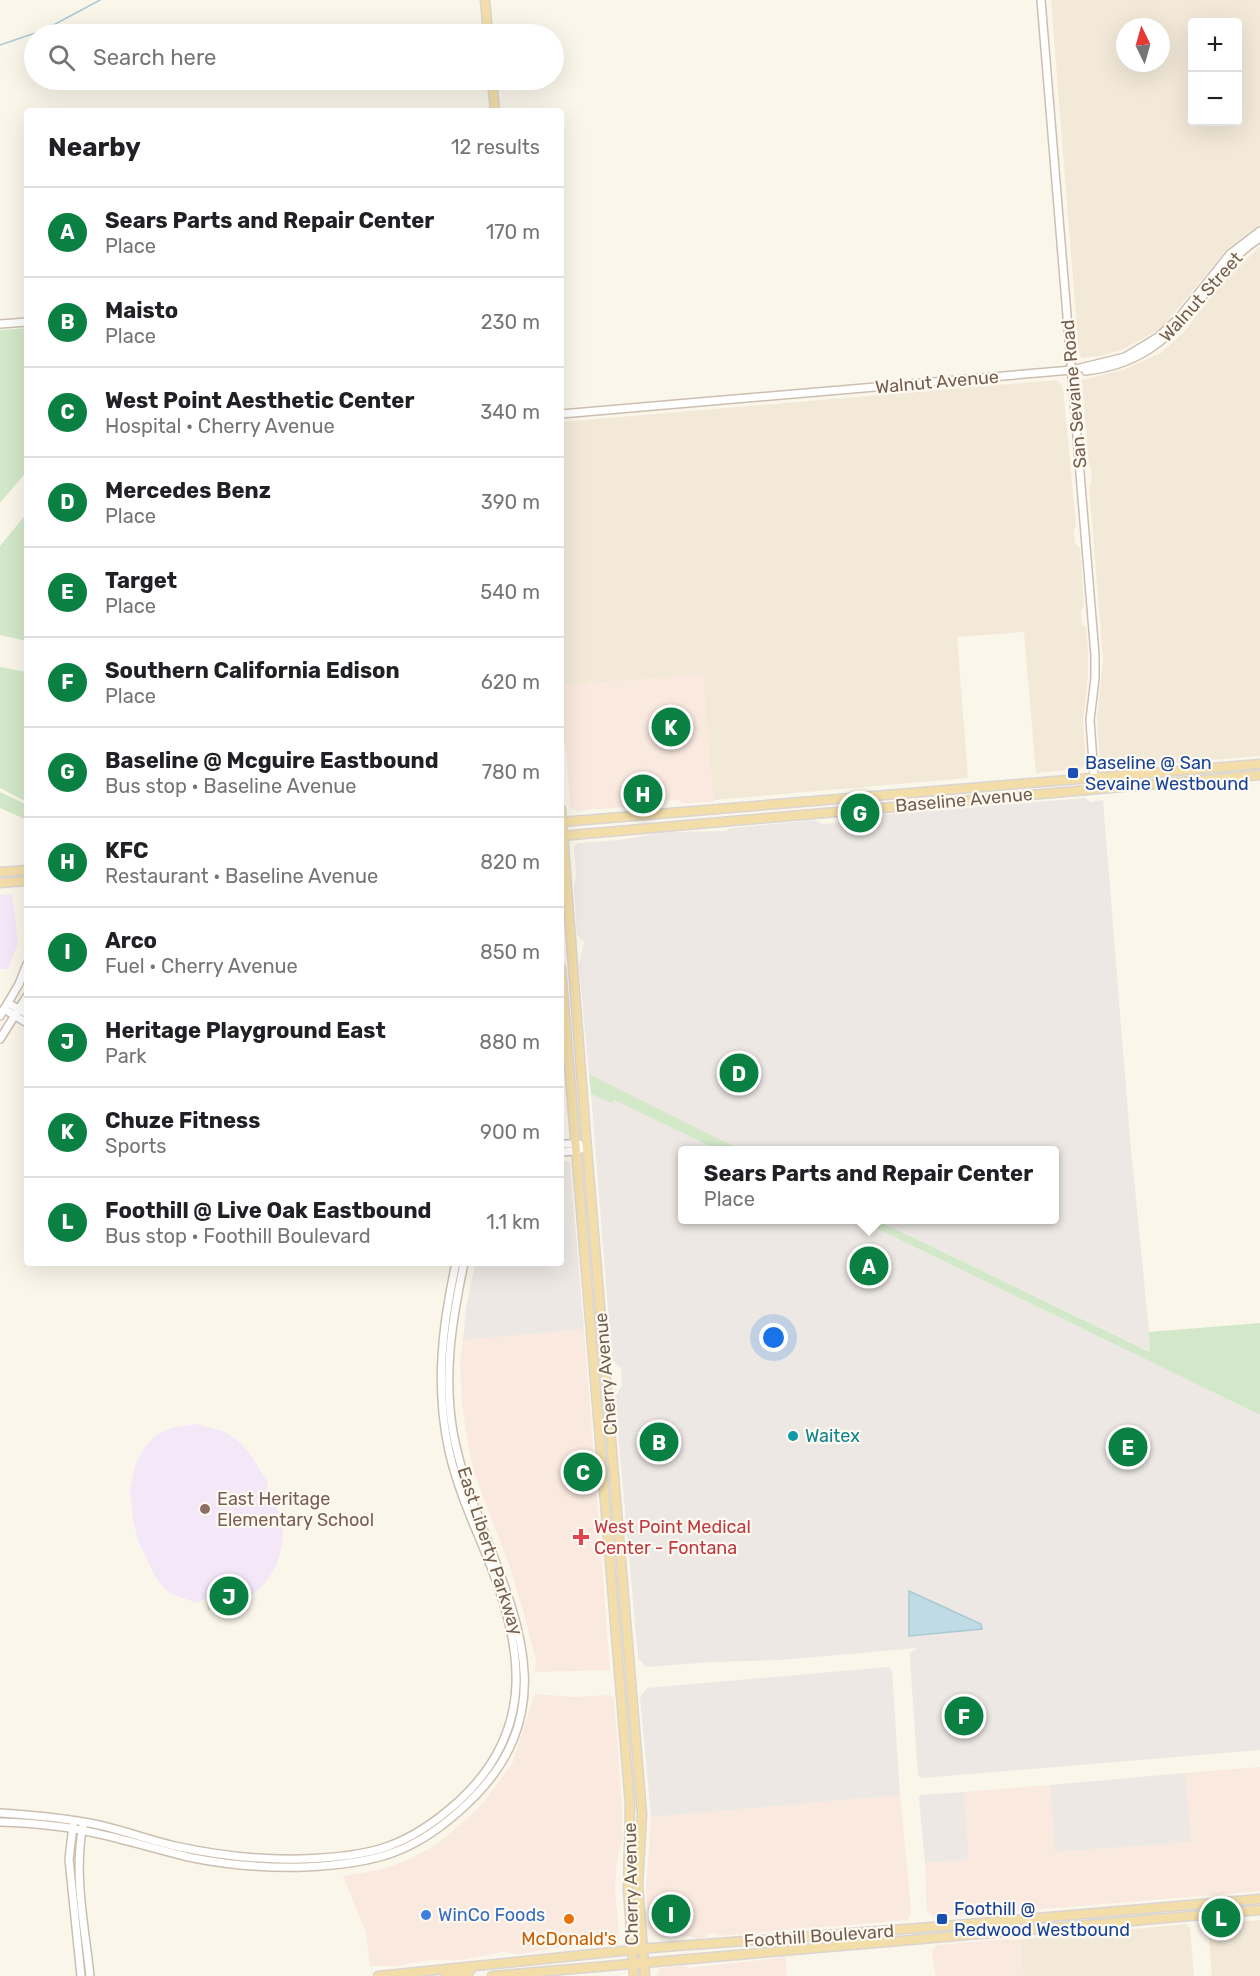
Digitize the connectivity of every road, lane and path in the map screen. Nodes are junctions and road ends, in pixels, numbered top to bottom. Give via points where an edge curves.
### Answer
1 (485, 0) edge
2 (1041, 0) edge
3 (487, 24) edge
4 (493, 90) edge
5 (495, 108) edge
6 (1260, 231) edge
7 (1260, 238) edge
8 (24, 322) edge
9 (0, 324) edge
10 (1072, 370) junction
11 (564, 414) edge
12 (1260, 764) edge
13 (1260, 775) edge
14 (1094, 778) junction
15 (1095, 789) junction
16 (564, 822) edge
17 (564, 836) edge
18 (564, 862) edge
19 (24, 870) edge
20 (0, 872) edge
21 (24, 881) edge
22 (0, 883) edge
23 (24, 969) edge
24 (24, 1001) edge
25 (6, 1006) junction
26 (564, 1006) edge
27 (17, 1013) junction
28 (24, 1014) edge
29 (0, 1017) edge
30 (24, 1020) edge
31 (0, 1039) edge
32 (564, 1145) edge
33 (586, 1146) junction
34 (575, 1147) junction
35 (564, 1151) edge
36 (455, 1266) edge
37 (463, 1266) edge
38 (0, 1813) edge
39 (0, 1822) edge
40 (73, 1824) junction
41 (83, 1826) junction
42 (1260, 1899) edge
43 (1260, 1910) edge
44 (643, 1949) junction
45 (632, 1950) junction
46 (644, 1962) junction
47 (633, 1963) junction
48 (470, 1967) junction
49 (81, 1976) edge
50 (90, 1976) edge
51 (378, 1976) edge
52 (445, 1976) edge
53 (492, 1976) edge
54 (634, 1976) edge
55 (645, 1976) edge

1 - 3 main road
2 - 10 street, San Sevaine Road
4 - 5 main road
6 - 10 street, Walnut Avenue via 1230,254 1178,320 1158,337 1125,357
7 - 10 street, Walnut Street via 1232,261 1162,342 1116,366
8 - 9 street
10 - 11 street, Walnut Avenue
10 - 14 street, San Sevaine Road via 1095,655 1090,720
12 - 14 main road, Baseline Avenue
13 - 15 main road, Baseline Avenue
14 - 15 street, San Sevaine Road
14 - 16 main road, Baseline Avenue
15 - 17 main road, Baseline Avenue
18 - 33 main road, Cherry Avenue
19 - 20 main road
21 - 22 main road
23 - 25 street
24 - 27 street
25 - 27 street
25 - 29 street
26 - 34 main road, Cherry Avenue
27 - 28 street
27 - 30 street
27 - 31 street
32 - 34 street
33 - 34 street
33 - 44 main road, Cherry Avenue via 642,1814 638,1885
34 - 35 street
34 - 45 main road, Cherry Avenue via 630,1805 628,1881
36 - 41 street, East Liberty Parkway via 441,1353 445,1430 461,1494 500,1595 517,1669 512,1717 492,1763 472,1788 429,1826 398,1844 365,1853 300,1859 238,1856
37 - 41 street, East Liberty Parkway via 454,1305 448,1363 453,1431 471,1498 511,1604 524,1665 520,1718 496,1772 467,1804 426,1838 396,1853 364,1862 301,1867 236,1864 195,1858
38 - 40 street, East Liberty Parkway
39 - 40 street, East Liberty Parkway
40 - 41 street, East Liberty Parkway
40 - 49 street via 70,1870
41 - 50 street via 80,1872
42 - 44 main road, Foothill Boulevard
43 - 46 main road, Foothill Boulevard
44 - 45 main road, Foothill Boulevard
44 - 46 main road, Cherry Avenue
45 - 47 main road, Cherry Avenue
45 - 48 main road, Foothill Boulevard
46 - 47 main road, Foothill Boulevard
46 - 55 main road, Cherry Avenue
47 - 53 main road, Foothill Boulevard
47 - 54 main road, Cherry Avenue
48 - 51 main road, Foothill Boulevard
48 - 52 main road via 466,1974

